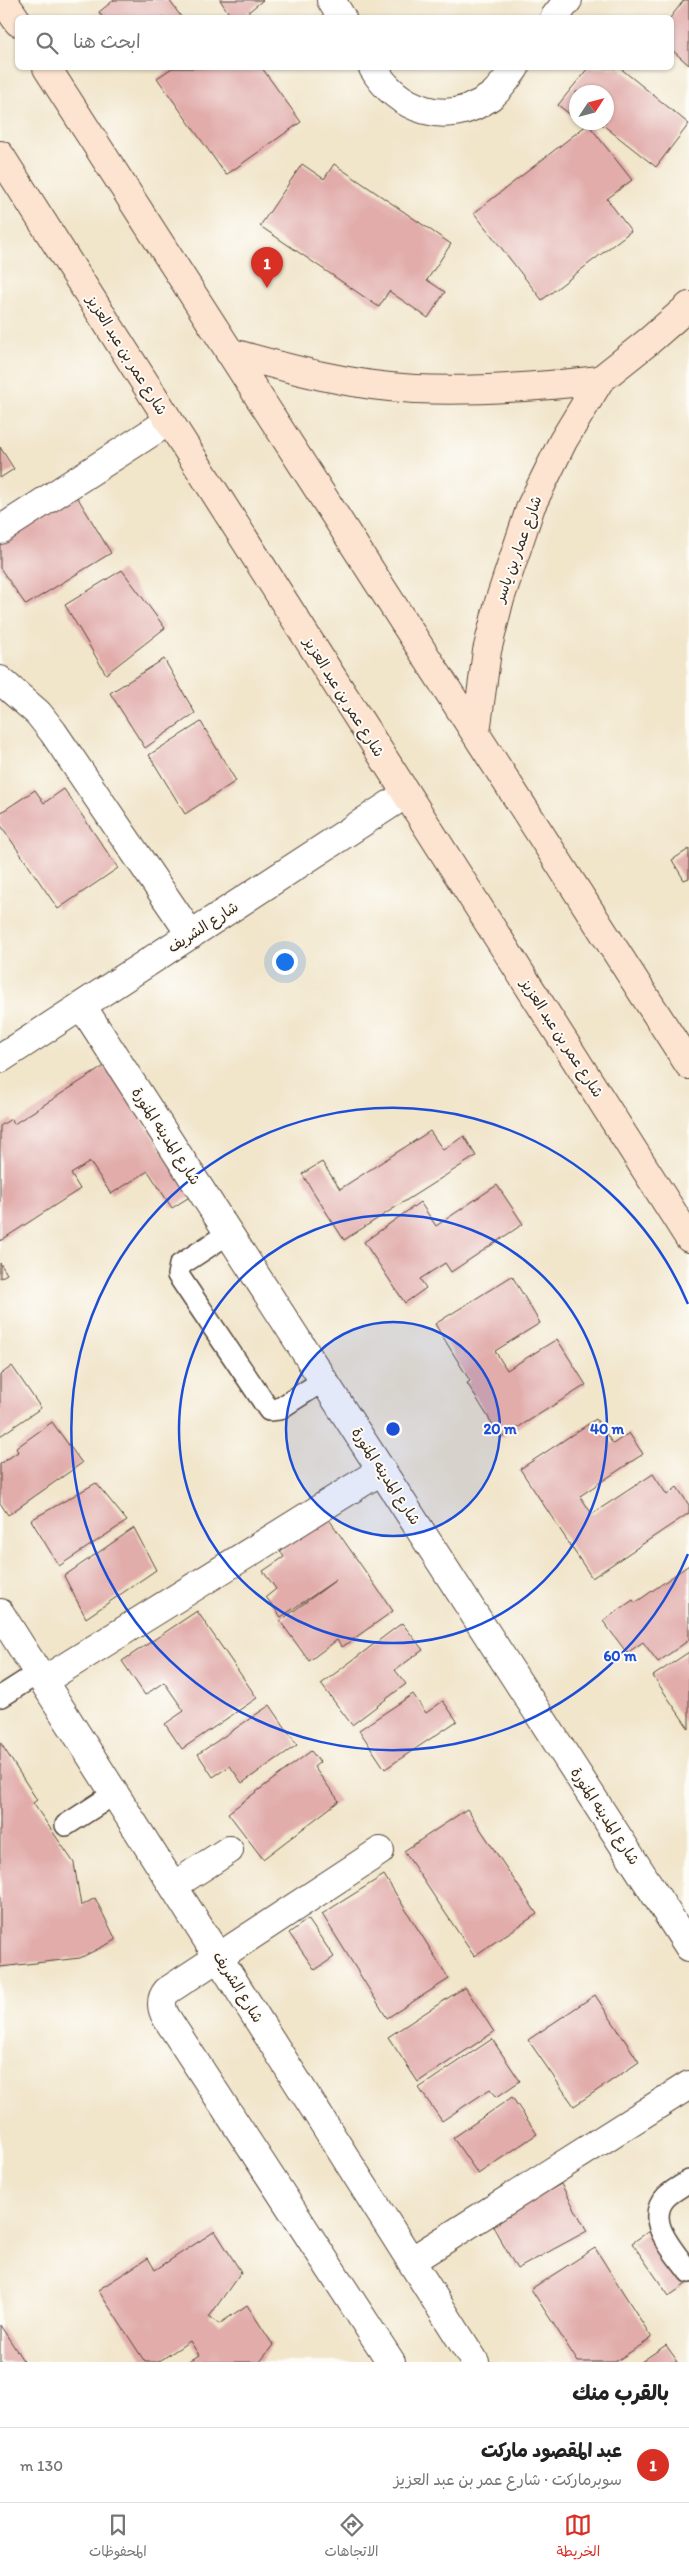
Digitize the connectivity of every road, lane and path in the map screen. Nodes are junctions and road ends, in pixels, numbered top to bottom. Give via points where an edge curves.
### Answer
1 (3, 0) edge
2 (331, 0) edge
3 (568, 0) edge
4 (340, 15) edge
5 (556, 15) edge
6 (15, 18) edge
7 (48, 70) edge
8 (374, 70) edge
9 (513, 70) edge
10 (0, 155) edge
11 (689, 306) edge
12 (229, 352) junction
13 (600, 380) junction
14 (169, 421) junction
15 (0, 530) edge
16 (0, 680) edge
17 (476, 732) junction
18 (406, 794) junction
19 (191, 935) junction
20 (82, 1006) junction
21 (0, 1059) edge
22 (689, 1066) edge
23 (229, 1233) junction
24 (689, 1238) edge
25 (324, 1380) junction
26 (382, 1470) junction
27 (0, 1613) edge
28 (41, 1677) junction
29 (2, 1696) dead end
30 (114, 1794) junction
31 (66, 1824) dead end
32 (229, 1850) dead end
33 (380, 1851) dead end
34 (173, 1886) junction
35 (689, 1947) edge
36 (219, 1957) junction
37 (689, 2085) edge
38 (689, 2181) edge
39 (411, 2261) junction
40 (689, 2272) edge
41 (391, 2362) edge
42 (475, 2362) edge

1 - 6 street
2 - 4 street
3 - 5 street
7 - 12 street
8 - 9 street via 382,84 396,97 434,113 474,106 492,96
10 - 14 street, شارع عمر بن عبد العزيز
11 - 13 street, شارع عمار بن ياسر
12 - 13 street via 298,371 413,389 538,388
12 - 17 street
13 - 17 street, شارع عمار بن ياسر via 563,441 513,553 487,651
14 - 15 street
14 - 18 street, شارع عمر بن عبد العزيز
16 - 19 street via 38,712
17 - 22 street
18 - 19 street, شارع الشريف
18 - 24 street, شارع عمر بن عبد العزيز
19 - 20 street, شارع الشريف
20 - 21 street, شارع الشريف
20 - 23 street, شارع المدينه المنورة
23 - 25 street, شارع المدينه المنورة
23 - 25 lane via 180,1265 178,1275 268,1410 279,1409
25 - 26 street, شارع المدينه المنورة
26 - 28 street
26 - 35 street, شارع المدينه المنورة
27 - 28 street, شارع الشريف
28 - 29 lane
28 - 30 street, شارع الشريف
30 - 31 lane
30 - 34 street, شارع الشريف
32 - 34 street
33 - 36 street
34 - 36 street, شارع الشريف
36 - 39 street, شارع الشريف
36 - 41 street via 168,1991 162,2000 163,2012
37 - 39 street
38 - 40 lane via 667,2196 660,2205 658,2216 664,2237
39 - 42 street, شارع الشريف

